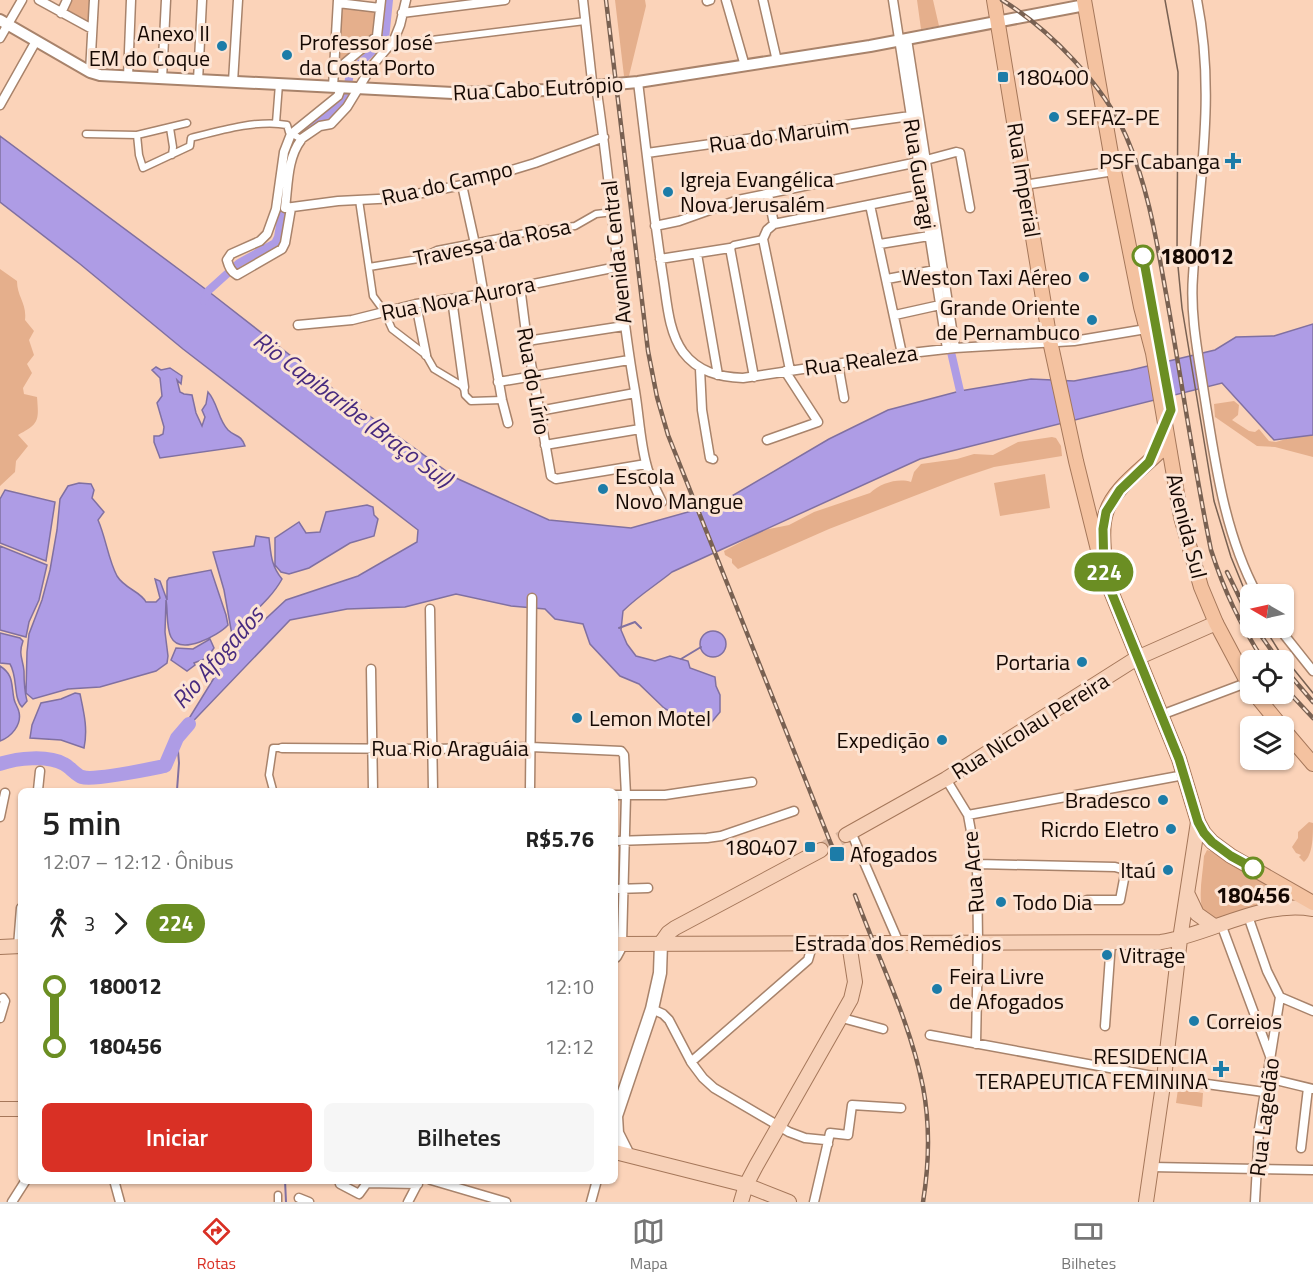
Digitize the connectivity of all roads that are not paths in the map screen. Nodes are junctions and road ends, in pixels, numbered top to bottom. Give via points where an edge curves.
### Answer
1 (22, 0) edge
2 (39, 0) edge
3 (68, 0) edge
4 (94, 0) edge
5 (131, 0) edge
6 (166, 0) edge
7 (202, 0) edge
8 (238, 0) edge
9 (406, 0) edge
10 (505, 0) edge
11 (583, 0) edge
12 (726, 0) edge
13 (763, 0) edge
14 (893, 0) edge
15 (994, 0) edge
16 (1197, 0) edge
17 (338, 1) edge
18 (1084, 3) edge
19 (381, 4) edge
20 (61, 13) junction
21 (402, 13) junction
22 (585, 21) junction
23 (4, 22) edge
24 (998, 22) junction
25 (92, 29) junction
26 (377, 36) junction
27 (0, 38) edge
28 (903, 40) junction
29 (36, 41) junction
30 (388, 48) junction
31 (777, 61) junction
32 (745, 66) junction
33 (90, 72) junction
34 (333, 73) junction
35 (128, 77) junction
36 (162, 79) junction
37 (198, 81) junction
38 (233, 82) junction
39 (638, 82) junction
40 (279, 84) junction
41 (596, 86) junction
42 (337, 87) junction
43 (359, 89) junction
44 (0, 105) edge
45 (910, 116) junction
46 (187, 123) dead end
47 (276, 123) junction
48 (170, 128) junction
49 (87, 134) dead end
50 (137, 135) junction
51 (297, 137) junction
52 (604, 137) junction
53 (647, 153) junction
54 (172, 155) junction
55 (922, 161) junction
56 (1114, 171) junction
57 (462, 185) junction
58 (1024, 185) junction
59 (768, 194) junction
60 (923, 194) junction
61 (359, 200) junction
62 (870, 205) junction
63 (288, 208) junction
64 (970, 208) dead end
65 (613, 212) junction
66 (774, 224) junction
67 (655, 226) junction
68 (929, 236) junction
69 (763, 239) junction
70 (476, 244) junction
71 (880, 244) junction
72 (730, 248) junction
73 (697, 254) junction
74 (660, 259) junction
75 (369, 267) junction
76 (617, 267) junction
77 (935, 270) junction
78 (887, 279) junction
79 (520, 286) junction
80 (484, 294) junction
81 (452, 299) junction
82 (416, 304) junction
83 (940, 305) junction
84 (384, 311) junction
85 (895, 315) junction
86 (298, 326) dead end
87 (624, 326) junction
88 (1146, 329) junction
89 (527, 341) junction
90 (1050, 342) junction
91 (951, 348) junction
92 (681, 350) joint
93 (902, 354) junction
94 (426, 355) junction
95 (629, 360) junction
96 (838, 364) junction
97 (700, 369) junction
98 (788, 371) junction
99 (718, 375) junction
100 (533, 377) junction
101 (754, 377) junction
102 (498, 382) junction
103 (464, 387) junction
104 (635, 393) junction
105 (844, 398) dead end
106 (502, 400) junction
107 (539, 411) junction
108 (507, 423) dead end
109 (640, 429) junction
110 (767, 440) dead end
111 (545, 445) junction
112 (1170, 452) junction
113 (713, 459) dead end
114 (646, 464) junction
115 (662, 501) dead end
116 (1104, 574) junction
117 (1252, 584) edge
118 (532, 598) dead end
119 (430, 609) dead end
120 (1216, 623) junction
121 (1287, 638) edge
122 (1137, 658) junction
123 (371, 669) dead end
124 (1240, 669) edge
125 (1313, 672) edge
126 (1240, 691) edge
127 (1263, 704) edge
128 (1161, 715) junction
129 (1273, 716) edge
130 (1294, 742) edge
131 (531, 747) junction
132 (282, 748) joint
133 (373, 749) junction
134 (432, 749) junction
135 (1313, 764) edge
136 (40, 771) dead end
137 (1184, 775) junction
138 (946, 779) junction
139 (752, 782) dead end
140 (38, 788) edge
141 (272, 788) edge
142 (373, 788) edge
143 (433, 788) edge
144 (530, 788) edge
145 (5, 793) dead end
146 (618, 795) edge
147 (626, 795) junction
148 (794, 811) dead end
149 (968, 815) junction
150 (0, 817) edge
151 (1198, 822) junction
152 (849, 833) joint
153 (620, 841) edge
154 (821, 850) tunnel mouth
155 (977, 864) junction
156 (648, 888) dead end
157 (619, 889) edge
158 (1188, 893) junction
159 (1087, 900) dead end
160 (1313, 903) edge
161 (1313, 909) edge
162 (1248, 916) junction
163 (1217, 925) junction
164 (1180, 939) junction
165 (978, 942) junction
166 (1111, 942) junction
167 (661, 943) junction
168 (813, 943) junction
169 (849, 943) junction
170 (899, 943) junction
171 (619, 944) edge
172 (0, 946) edge
173 (18, 946) edge
174 (1280, 997) junction
175 (2, 998) edge
176 (652, 1009) junction
177 (1313, 1011) edge
178 (0, 1018) edge
179 (842, 1018) junction
180 (1105, 1026) dead end
181 (883, 1029) dead end
182 (930, 1035) dead end
183 (976, 1044) junction
184 (1271, 1058) junction
185 (691, 1062) junction
186 (1164, 1078) junction
187 (1267, 1078) junction
188 (1311, 1088) edge
189 (1264, 1092) junction
190 (901, 1108) dead end
191 (0, 1109) edge
192 (18, 1109) edge
193 (618, 1110) edge
194 (778, 1126) junction
195 (618, 1138) edge
196 (828, 1144) junction
197 (1301, 1148) dead end
198 (621, 1153) edge
199 (1151, 1167) junction
200 (1256, 1170) junction
201 (1313, 1170) edge
202 (23, 1184) edge
203 (115, 1184) edge
204 (340, 1184) edge
205 (366, 1184) edge
206 (417, 1184) edge
207 (444, 1184) edge
208 (596, 1184) edge
209 (746, 1185) junction
210 (299, 1198) dead end
211 (12, 1202) edge
212 (120, 1202) edge
213 (309, 1202) edge
214 (408, 1202) edge
215 (506, 1202) edge
216 (591, 1202) edge
217 (741, 1202) edge
218 (789, 1202) edge
219 (814, 1202) edge
220 (1146, 1202) edge
221 (1255, 1202) edge

1 - 23 street
2 - 20 street
3 - 20 street
4 - 25 street
5 - 35 street
6 - 36 street
7 - 37 street
8 - 38 street
9 - 21 street
10 - 21 street
11 - 22 street, Avenida Central
12 - 32 street
13 - 31 street
14 - 28 street, Rua Guaragi
15 - 24 highway, Rua Imperial
16 - 117 street via 1207,93 1193,324 1223,500
17 - 19 street
17 - 34 street
18 - 24 street, Rua Cabo Eutrópio
18 - 56 highway, Avenida Sul
19 - 26 street
20 - 25 street
21 - 30 street
22 - 30 street
22 - 41 street, Avenida Central via 592,81
23 - 27 street
23 - 29 street, Rua Cabo Eutrópio
24 - 28 street, Rua Cabo Eutrópio
24 - 58 highway, Rua Imperial
25 - 33 street
26 - 30 street
26 - 34 street
28 - 31 street, Rua Cabo Eutrópio
28 - 45 street, Rua Guaragi
28 - 55 street
29 - 33 street, Rua Cabo Eutrópio
29 - 44 street
30 - 43 street
31 - 32 street, Rua Cabo Eutrópio
32 - 39 street, Rua Cabo Eutrópio
33 - 35 street, Rua Cabo Eutrópio
34 - 42 street
35 - 36 street, Rua Cabo Eutrópio
36 - 37 street, Rua Cabo Eutrópio
37 - 38 street, Rua Cabo Eutrópio
38 - 40 street, Rua Cabo Eutrópio
39 - 41 street, Rua Cabo Eutrópio
39 - 53 street, Avenida Central
40 - 42 street, Rua Cabo Eutrópio
40 - 47 street
41 - 43 street, Rua Cabo Eutrópio via 472,94
41 - 52 street, Avenida Central
42 - 43 street, Rua Cabo Eutrópio
42 - 51 street via 338,96
43 - 51 street via 331,124
45 - 53 street, Rua do Maruim
45 - 55 street, Rua Guaragi
46 - 48 street
47 - 51 street via 287,125
47 - 54 street via 191,138 190,146
48 - 50 street
48 - 54 street
49 - 50 street
50 - 54 street via 143,168
51 - 63 street
51 - 63 street via 284,152 276,209 267,234 231,254 227,260 231,270 237,275 282,249
52 - 57 street, Rua do Campo
52 - 65 street, Avenida Central
53 - 67 street, Avenida Central
55 - 59 street
55 - 60 street, Rua Guaragi
55 - 64 street via 960,153
55 - 91 street
56 - 58 street
56 - 88 highway, Avenida Sul
57 - 61 street, Rua do Campo via 397,198
57 - 70 street
58 - 90 highway, Rua Imperial
59 - 66 street
59 - 67 street
60 - 62 street
60 - 68 street, Rua Guaragi
61 - 63 street, Rua do Campo
61 - 75 street
62 - 66 street
62 - 71 street
65 - 70 street, Travessa da Rosa via 596,214 575,226
65 - 76 street, Avenida Central
66 - 69 street
67 - 74 street, Avenida Central
68 - 71 street
68 - 77 street, Rua Guaragi
69 - 72 street
69 - 98 street
70 - 75 street, Travessa da Rosa
70 - 80 street
71 - 78 street
72 - 73 street
72 - 101 street
73 - 74 street
73 - 99 street
74 - 92 street, Avenida Central via 671,322
75 - 84 street via 373,296
76 - 79 street, Rua Nova Aurora
76 - 87 street, Avenida Central
77 - 78 street
77 - 83 street, Rua Guaragi
78 - 85 street
79 - 80 street, Rua Nova Aurora
79 - 89 street, Rua do Lírio
80 - 81 street, Rua Nova Aurora
80 - 102 street
81 - 82 street, Rua Nova Aurora
81 - 103 street
82 - 84 street, Rua Nova Aurora
82 - 94 street
83 - 85 street
83 - 91 street, Rua Guaragi
84 - 86 street, Rua Nova Aurora via 352,320
84 - 94 street via 392,329
85 - 93 street
87 - 89 street
87 - 95 street, Avenida Central
88 - 90 street, Rua Realeza
88 - 112 highway, Avenida Sul
89 - 100 street, Rua do Lírio
90 - 91 street, Rua Realeza
90 - 116 highway, Rua Imperial
91 - 93 street, Rua Realeza
92 - 97 street, Rua Realeza
93 - 96 street, Rua Realeza
94 - 103 street via 434,369
95 - 100 street
95 - 104 street, Avenida Central
96 - 98 street, Rua Realeza
96 - 105 street
97 - 99 street, Rua Realeza
97 - 113 street via 702,410
98 - 101 street, Rua Realeza
98 - 110 street via 818,422
99 - 101 street, Rua Realeza
100 - 102 street
100 - 107 street, Rua do Lírio
102 - 106 street
103 - 106 street via 471,401
104 - 107 street
104 - 109 street, Avenida Central
106 - 108 street
107 - 111 street, Rua do Lírio
109 - 111 street
109 - 114 street, Avenida Central
111 - 114 street, Rua do Lírio via 550,476 556,479
112 - 116 highway via 1158,453 1110,504 1103,529
112 - 120 highway, Avenida Sul via 1184,527
114 - 115 street, Avenida Central
116 - 122 highway
118 - 131 street
119 - 134 street
120 - 122 main road, Rua Nicolau Pereira
120 - 124 highway, Avenida Sul
121 - 125 street
122 - 128 highway
122 - 138 main road, Rua Nicolau Pereira
123 - 133 street
126 - 128 street
127 - 129 highway, Avenida Sul
128 - 137 highway
130 - 135 highway
131 - 134 street, Rua Rio Araguáia
131 - 144 street
131 - 147 street, Rua Rio Araguáia via 621,751
132 - 133 street, Rua Rio Araguáia
132 - 141 street via 273,748 269,775
133 - 134 street, Rua Rio Araguáia
133 - 142 street
134 - 143 street
136 - 140 street
137 - 149 street
137 - 151 highway
138 - 149 street, Rua Acre
138 - 152 main road, Rua Nicolau Pereira
139 - 147 street via 665,795
145 - 150 street
146 - 147 street
147 - 153 street
148 - 153 street via 721,836
149 - 155 street, Rua Acre
151 - 158 main road
151 - 160 highway via 1212,842 1231,856
152 - 170 street
153 - 157 street
154 - 167 main road via 675,928
155 - 159 street via 1122,869 1125,874 1120,900
155 - 165 street, Rua Acre
156 - 157 street
157 - 171 street
158 - 163 main road via 1197,914
158 - 164 main road
161 - 162 main road, Estrada dos Remédios via 1292,907
162 - 163 main road, Estrada dos Remédios
162 - 174 street
163 - 164 main road, Estrada dos Remédios
163 - 184 street
164 - 166 main road, Estrada dos Remédios
164 - 186 main road
165 - 166 main road, Estrada dos Remédios
165 - 170 main road, Estrada dos Remédios
165 - 183 street, Rua Acre
166 - 180 street
167 - 168 main road, Estrada dos Remédios
167 - 171 main road, Estrada dos Remédios
167 - 176 main road via 660,973
168 - 169 main road, Estrada dos Remédios
168 - 185 street via 808,960
169 - 170 main road, Estrada dos Remédios
169 - 179 main road via 855,986
172 - 173 main road
174 - 177 street
174 - 184 street, Rua Lagedão
175 - 178 street via 5,1001
176 - 185 street via 669,1020
176 - 193 main road
179 - 181 street
179 - 194 main road
182 - 183 street
183 - 186 street
184 - 187 street, Rua Lagedão
185 - 194 street via 714,1088
186 - 189 street
186 - 199 main road
187 - 188 street
187 - 189 street, Rua Lagedão
188 - 197 street
189 - 200 street, Rua Lagedão
190 - 196 street via 852,1105 848,1136 830,1133
191 - 192 main road
194 - 196 street via 796,1136 825,1140
194 - 209 main road
195 - 198 main road
196 - 219 street
198 - 209 main road
199 - 200 street
199 - 220 main road
200 - 201 street
200 - 221 street, Rua Lagedão
202 - 211 street
203 - 212 street
204 - 205 street via 359,1194
206 - 214 street
207 - 215 street
208 - 216 street
209 - 217 main road
209 - 218 main road
210 - 213 street

